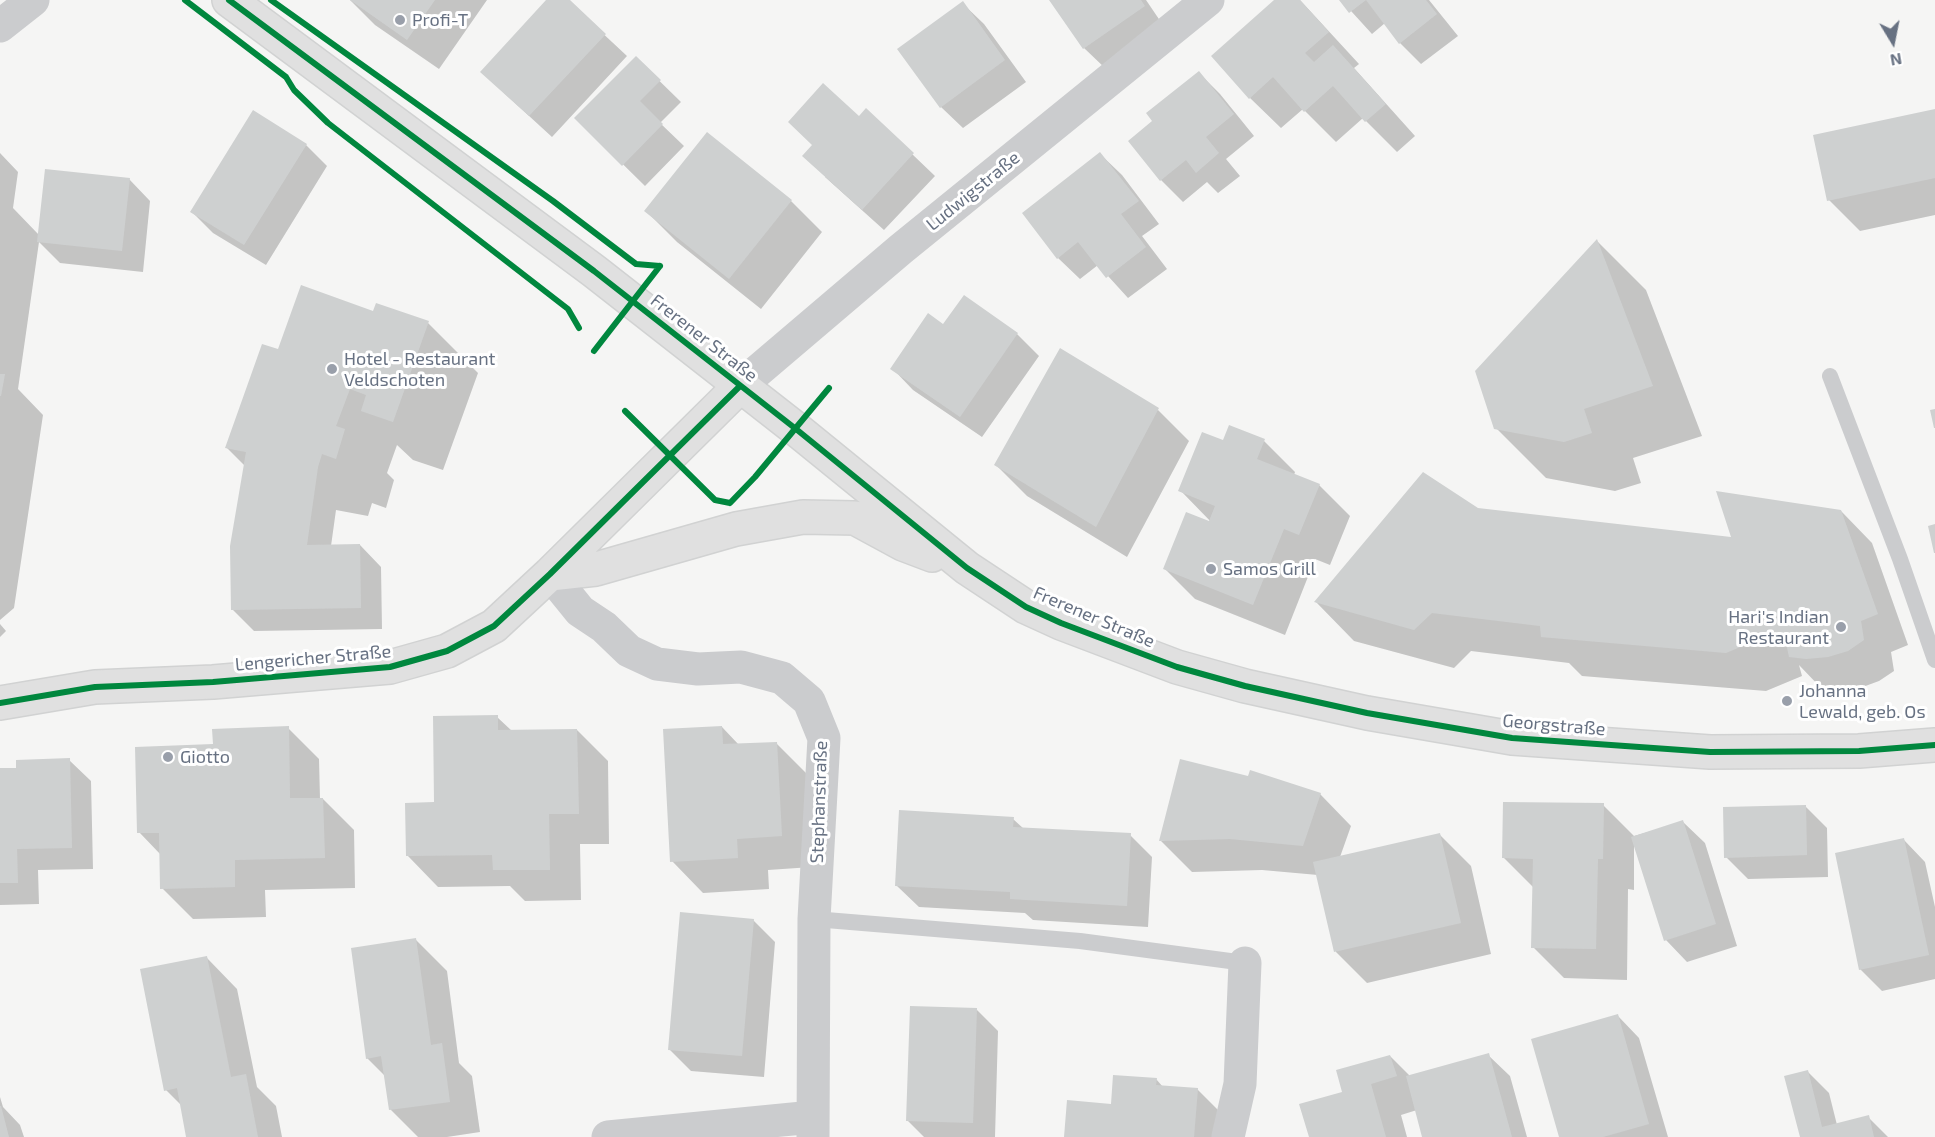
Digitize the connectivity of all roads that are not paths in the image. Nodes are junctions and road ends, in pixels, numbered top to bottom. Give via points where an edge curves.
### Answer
1 (33, 0) edge
2 (1208, 0) edge
3 (232, 1) edge
4 (0, 26) edge
5 (1830, 376) dead end
6 (740, 386) junction
7 (967, 568) junction
8 (550, 574) junction
9 (1935, 660) edge
10 (1177, 668) joint
11 (0, 703) edge
12 (1935, 745) edge
13 (814, 919) junction
14 (1245, 963) joint
15 (813, 1127) edge
16 (608, 1137) edge
17 (1228, 1137) edge

1 - 4 street
2 - 6 street, Ludwigstraße via 901,249
3 - 6 main road, Frerener Straße via 585,264
5 - 9 lane
6 - 7 main road, Frerener Straße
6 - 8 main road, Lengericher Straße
7 - 8 main road via 903,544 855,518 803,517 736,530 596,569
7 - 10 main road, Frerener Straße via 1026,607
8 - 11 main road, Lengericher Straße via 494,626 447,651 390,667 213,682 94,687
8 - 13 street, Stephanstraße via 580,611 629,651 657,664 698,669 741,667 782,678 809,701 824,738
10 - 12 main road, Georgstraße via 1367,713 1512,738 1710,753 1859,751
13 - 14 lane via 1080,941
13 - 15 street, Stephanstraße
14 - 17 street via 1240,1084
15 - 16 street

